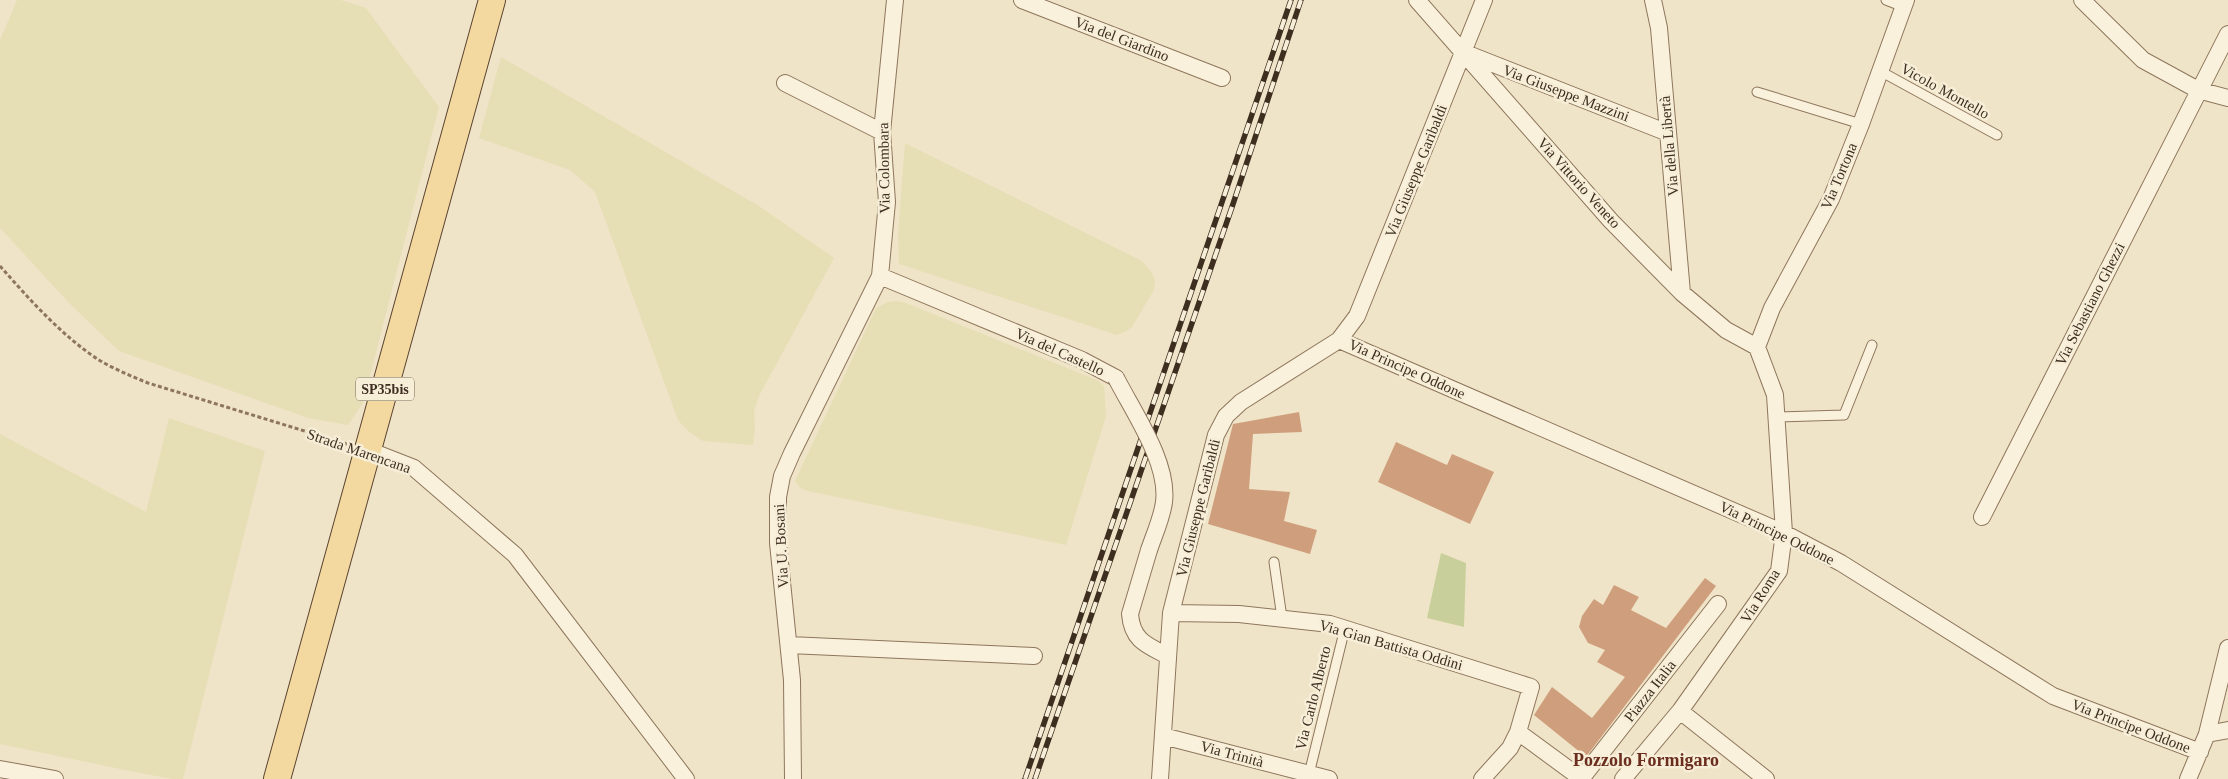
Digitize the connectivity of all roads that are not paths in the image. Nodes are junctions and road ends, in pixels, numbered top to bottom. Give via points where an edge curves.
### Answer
1 (492, 0) edge
2 (895, 0) edge
3 (1022, 0) edge
4 (1417, 0) edge
5 (1484, 0) edge
6 (1653, 0) edge
7 (1886, 0) edge
8 (2082, 0) edge
9 (1905, 3) edge
10 (2228, 34) edge
11 (1464, 53) junction
12 (1880, 71) junction
13 (1222, 78) dead end
14 (785, 83) dead end
15 (2198, 90) junction
16 (1757, 92) dead end
17 (2228, 98) edge
18 (1861, 124) junction
19 (882, 132) junction
20 (1668, 133) junction
21 (1998, 135) dead end
22 (880, 276) junction
23 (1682, 293) junction
24 (1339, 340) junction
25 (1872, 345) dead end
26 (1757, 347) junction
27 (1777, 417) junction
28 (368, 450) junction
29 (1982, 517) dead end
30 (1784, 533) junction
31 (1274, 562) dead end
32 (1718, 604) dead end
33 (1171, 613) junction
34 (1282, 618) junction
35 (1345, 628) junction
36 (789, 646) junction
37 (2228, 648) edge
38 (1034, 656) dead end
39 (1168, 656) junction
40 (1680, 711) junction
41 (2228, 730) edge
42 (1518, 732) junction
43 (2207, 734) junction
44 (1163, 736) junction
45 (2200, 752) junction
46 (0, 770) edge
47 (1309, 774) junction
48 (55, 779) edge
49 (277, 779) edge
50 (686, 779) edge
51 (793, 779) edge
52 (1160, 779) edge
53 (1329, 779) edge
54 (1482, 779) edge
55 (1581, 779) edge
56 (1623, 779) edge
57 (1766, 779) edge
58 (2188, 779) edge

1 - 28 main road, SP35bis
2 - 19 street, Via Colombara
3 - 13 street, Via del Giardino
4 - 11 street, Via Vittorio Veneto
5 - 11 street, Via Giuseppe Garibaldi
6 - 20 street, Via della Libertà via 1659,28
7 - 9 lane
8 - 15 street via 2143,60
9 - 12 street, Via Tortona
10 - 15 street, Via Sebastiano Ghezzi
11 - 20 street, Via Giuseppe Mazzini
11 - 23 street, Via Vittorio Veneto via 1611,221
11 - 24 street, Via Giuseppe Garibaldi via 1358,316
12 - 18 street, Via Tortona
12 - 21 lane, Vicolo Montello
14 - 19 street
15 - 17 street
15 - 29 street, Via Sebastiano Ghezzi
16 - 18 lane
18 - 26 street, Via Tortona via 1831,199 1772,308
19 - 22 street, Via Colombara via 887,202
20 - 23 street, Via della Libertà
22 - 36 street, Via U. Bosani via 782,476 778,497 778,543
22 - 39 street, Via del Castello, bridge via 1082,360 1116,378 1163,475 1164,503 1130,614 1131,625 1136,636 1149,647
23 - 26 street, Via Vittorio Veneto via 1726,330
24 - 30 street, Via Principe Oddone
24 - 33 street, Via Giuseppe Garibaldi via 1241,402 1226,416 1216,435
25 - 27 lane via 1844,415
26 - 27 street, Via Roma via 1775,395
27 - 30 street, Via Roma
28 - 49 main road, SP35bis
28 - 50 street, Strada Marencana via 414,468 515,555
30 - 40 street, Via Roma via 1779,571
30 - 45 street, Via Principe Oddone via 1841,563 2054,696
31 - 34 lane
32 - 55 street, Piazza Italia
33 - 34 street, Via Gian Battista Oddini
33 - 39 street, Via Giuseppe Garibaldi
34 - 35 street, Via Gian Battista Oddini
35 - 42 street, Via Gian Battista Oddini via 1531,687
35 - 47 lane, Via Carlo Alberto
36 - 38 street
36 - 51 street, Via U. Bosani
37 - 43 street
39 - 44 street, Via Giuseppe Garibaldi
40 - 56 street, Via Roma
40 - 57 street
41 - 43 street
42 - 54 street via 1510,748
42 - 55 street
43 - 45 street
44 - 47 street, Via Trinità
44 - 52 street, Via Giuseppe Garibaldi
45 - 58 street
46 - 48 street
47 - 53 street, Via Trinità

